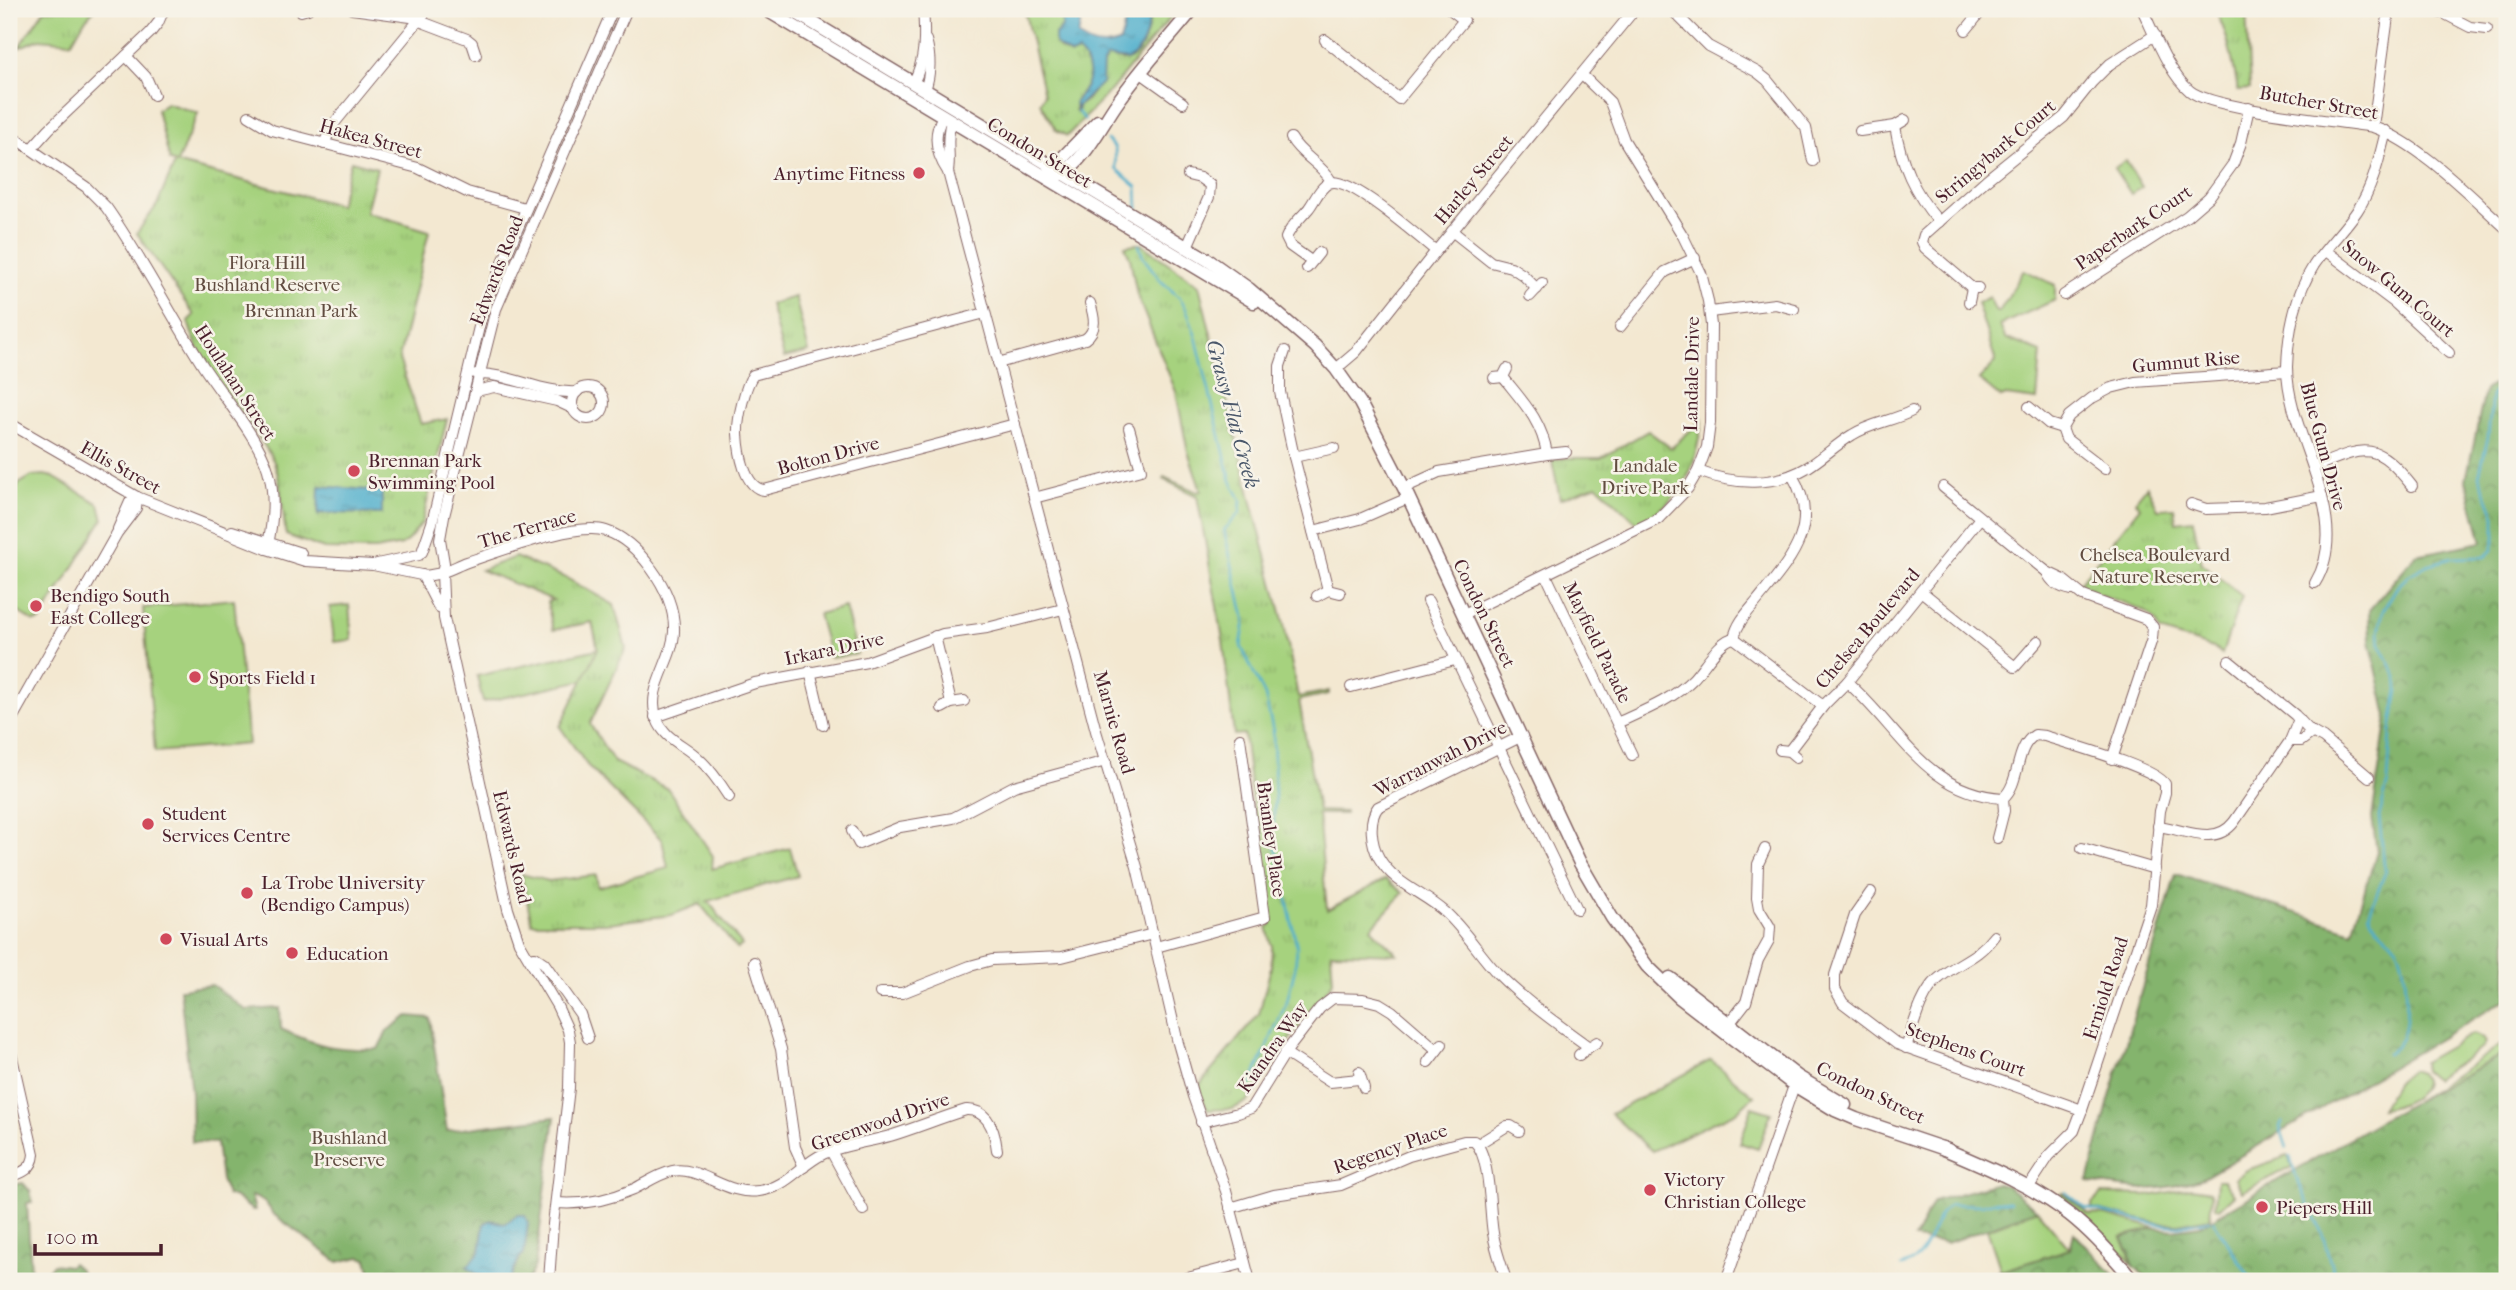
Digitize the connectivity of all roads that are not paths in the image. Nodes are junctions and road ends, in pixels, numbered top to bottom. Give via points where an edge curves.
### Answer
1 (164, 9) edge
2 (352, 9) edge
3 (428, 9) edge
4 (613, 9) edge
5 (627, 9) edge
6 (765, 9) edge
7 (790, 9) edge
8 (923, 9) edge
9 (1193, 9) edge
10 (1450, 9) edge
11 (1635, 9) edge
12 (1671, 9) edge
13 (1983, 9) edge
14 (2142, 9) edge
15 (2389, 9) edge
16 (2420, 9) edge
17 (418, 19) junction
18 (2487, 29) dead end
19 (1966, 30) dead end
20 (2155, 35) junction
21 (925, 37) junction
22 (1325, 40) dead end
23 (476, 55) dead end
24 (126, 56) junction
25 (1141, 74) junction
26 (1582, 75) junction
27 (914, 83) junction
28 (925, 90) junction
29 (154, 95) dead end
30 (1184, 103) dead end
31 (2249, 108) junction
32 (949, 112) junction
33 (249, 116) dead end
34 (1905, 120) dead end
35 (1895, 126) junction
36 (2373, 127) junction
37 (1860, 131) dead end
38 (2386, 131) junction
39 (9, 134) edge
40 (1291, 138) dead end
41 (324, 144) junction
42 (31, 149) junction
43 (1813, 160) dead end
44 (1054, 172) junction
45 (1188, 175) dead end
46 (1331, 181) junction
47 (525, 208) junction
48 (1938, 222) junction
49 (2507, 229) edge
50 (1452, 231) junction
51 (1187, 247) junction
52 (1436, 251) junction
53 (2326, 251) junction
54 (1695, 258) junction
55 (1312, 261) dead end
56 (1536, 289) dead end
57 (2064, 295) dead end
58 (1969, 302) dead end
59 (1090, 303) dead end
60 (1794, 309) dead end
61 (1710, 312) junction
62 (985, 313) junction
63 (1620, 327) dead end
64 (1295, 328) junction
65 (1285, 351) dead end
66 (2449, 353) dead end
67 (999, 363) junction
68 (1336, 369) junction
69 (2287, 371) junction
70 (480, 374) junction
71 (1501, 375) dead end
72 (466, 379) junction
73 (476, 391) junction
74 (577, 392) junction
75 (2029, 407) dead end
76 (574, 409) junction
77 (1912, 411) dead end
78 (9, 423) edge
79 (1015, 424) junction
80 (1129, 428) dead end
81 (2062, 428) junction
82 (1334, 447) dead end
83 (1566, 452) dead end
84 (1547, 454) junction
85 (1294, 457) junction
86 (2314, 467) junction
87 (2104, 469) dead end
88 (1698, 471) junction
89 (1792, 475) junction
90 (2412, 486) dead end
91 (1943, 487) dead end
92 (1406, 493) junction
93 (2322, 496) junction
94 (136, 497) junction
95 (1034, 498) junction
96 (2191, 505) dead end
97 (1980, 518) junction
98 (1313, 531) junction
99 (268, 545) junction
100 (421, 554) junction
101 (443, 558) junction
102 (466, 563) junction
103 (373, 565) junction
104 (442, 572) junction
105 (421, 574) junction
106 (1546, 575) junction
107 (2315, 583) dead end
108 (1328, 590) junction
109 (1921, 591) junction
110 (1340, 593) dead end
111 (1317, 596) dead end
112 (1428, 601) dead end
113 (1063, 609) junction
114 (1464, 614) junction
115 (444, 618) junction
116 (935, 636) junction
117 (1734, 638) junction
118 (2038, 641) dead end
119 (1455, 660) junction
120 (2229, 661) dead end
121 (810, 671) junction
122 (1847, 682) junction
123 (1351, 687) dead end
124 (964, 701) dead end
125 (1824, 705) junction
126 (656, 717) junction
127 (2299, 719) junction
128 (1617, 723) junction
129 (9, 724) edge
130 (823, 724) dead end
131 (2314, 732) junction
132 (1522, 736) junction
133 (1240, 738) dead end
134 (2290, 741) junction
135 (1499, 748) junction
136 (1788, 753) dead end
137 (1632, 755) dead end
138 (2112, 758) junction
139 (1106, 761) junction
140 (2369, 777) dead end
141 (729, 797) dead end
142 (2003, 798) junction
143 (2158, 826) junction
144 (852, 831) dead end
145 (1996, 840) dead end
146 (2082, 848) dead end
147 (1765, 849) dead end
148 (2155, 869) junction
149 (1871, 892) dead end
150 (1577, 909) dead end
151 (1619, 928) junction
152 (1153, 934) junction
153 (1994, 936) dead end
154 (1156, 947) junction
155 (529, 958) junction
156 (754, 962) dead end
157 (880, 993) dead end
158 (1729, 1024) junction
159 (589, 1038) dead end
160 (9, 1044) edge
161 (1906, 1048) junction
162 (1285, 1053) junction
163 (1579, 1055) dead end
164 (1429, 1062) dead end
165 (1361, 1080) dead end
166 (1796, 1081) junction
167 (2082, 1110) junction
168 (1201, 1122) junction
169 (1519, 1131) dead end
170 (1478, 1144) junction
171 (998, 1150) dead end
172 (831, 1151) junction
173 (804, 1167) junction
174 (9, 1177) edge
175 (2028, 1188) junction
176 (556, 1203) junction
177 (1230, 1208) junction
178 (863, 1210) dead end
179 (1245, 1263) junction
180 (549, 1281) edge
181 (1176, 1281) edge
182 (1250, 1281) edge
183 (1506, 1281) edge
184 (1726, 1281) edge
185 (2134, 1281) edge

1 - 24 street via 155,27
2 - 17 street
3 - 17 street
4 - 47 street, Edwards Road
5 - 70 street, Edwards Road via 502,294
6 - 32 main road, Condon Street
7 - 27 main road, Condon Street
8 - 21 street
9 - 25 main road
10 - 22 street via 1464,20 1399,99
11 - 26 street, Harley Street
12 - 43 street via 1708,46 1767,80 1806,128
13 - 19 street
14 - 20 street, Butcher Street
15 - 36 street
16 - 18 street
17 - 23 street via 467,39
17 - 41 street via 332,126
20 - 31 street, Butcher Street via 2189,90 2208,100
20 - 48 street, Stringybark Court via 2110,64 2064,117
21 - 27 street
21 - 28 street via 930,52
24 - 29 street via 146,77
24 - 42 street
25 - 30 street
25 - 44 main road
26 - 50 street, Harley Street
26 - 54 street, Landale Drive via 1611,102 1624,140
27 - 28 main road, Condon Street
28 - 32 main road, Condon Street
31 - 36 street, Butcher Street
31 - 57 street, Paperbark Court via 2233,164 2209,197 2188,216
32 - 44 main road, Condon Street
32 - 62 street, Marnie Road via 937,127 936,143
33 - 41 street, Hakea Street via 272,130
34 - 35 street
35 - 37 street
35 - 48 street via 1909,180
36 - 38 street, Butcher Street
38 - 49 street, Butcher Street via 2420,153
38 - 53 street, Blue Gum Drive via 2376,172 2358,209
39 - 42 street, Houlahan Street
40 - 46 street
41 - 47 street, Hakea Street via 418,168 467,192
42 - 99 street, Houlahan Street via 86,187 106,207 259,449 271,484
44 - 51 main road, Condon Street
44 - 64 main road, Condon Street
45 - 51 street via 1210,185
46 - 52 street via 1341,181 1374,201
46 - 55 street via 1286,238
47 - 72 street, Edwards Road via 484,306
48 - 58 street, Stringybark Court via 1922,242 1975,288
50 - 52 street, Harley Street
50 - 56 street via 1491,262 1523,275
51 - 64 main road, Condon Street via 1249,289
52 - 68 street, Harley Street via 1356,352
53 - 66 street, Snow Gum Court via 2395,303
53 - 69 street, Blue Gum Drive via 2304,285 2292,322
54 - 61 street, Landale Drive
54 - 63 street via 1665,272
59 - 67 street via 1094,328 1086,339
60 - 61 street via 1775,304
61 - 88 street, Landale Drive via 1710,423
62 - 67 street, Marnie Road
62 - 79 street, Bolton Drive via 753,375 738,430 744,462 751,483 764,490
64 - 68 main road, Condon Street
65 - 85 street via 1279,379 1288,405
67 - 79 street, Marnie Road
68 - 92 main road, Condon Street via 1360,403
69 - 81 street, Gumnut Rise via 2123,385 2082,404
69 - 86 street, Blue Gum Drive via 2297,425
70 - 72 street
70 - 73 street, Edwards Road
70 - 74 street
71 - 84 street via 1538,424
72 - 100 street, Edwards Road
73 - 76 street via 494,387
73 - 101 street, Edwards Road via 444,516
74 - 76 street
74 - 76 street via 590,387 598,390 604,407 591,418
75 - 81 street via 2049,424
77 - 89 street via 1852,435
78 - 94 street, Ellis Street
79 - 95 street, Marnie Road
80 - 95 street via 1142,470
81 - 87 street via 2066,439
82 - 85 street
83 - 84 street
84 - 92 street via 1439,472
85 - 98 street
86 - 90 street via 2357,450 2378,452 2395,464
86 - 93 street, Blue Gum Drive
88 - 89 street via 1752,482
88 - 106 street, Landale Drive via 1678,501 1658,519
89 - 117 street, Mayfield Parade via 1804,504 1798,545 1739,624
91 - 97 street
92 - 98 street via 1360,519
92 - 114 main road, Condon Street
93 - 96 street via 2271,506 2206,509
93 - 107 street, Blue Gum Drive via 2326,549
94 - 99 street, Ellis Street
94 - 129 street via 136,508 117,533
95 - 113 street, Marnie Road
97 - 109 street, Chelsea Boulevard
97 - 138 street via 2056,584 2143,617 2153,627
98 - 108 street
99 - 103 street, Ellis Street via 317,561
100 - 101 street via 433,552
100 - 103 street, Ellis Street
100 - 105 street
101 - 102 street, The Terrace
101 - 104 street
102 - 104 street, The Terrace
102 - 126 street, The Terrace via 581,529 606,531 625,541 657,577 673,615 673,644 654,696
103 - 105 street, Ellis Street
104 - 105 street
104 - 115 street, Edwards Road
105 - 115 street, Edwards Road
106 - 114 street, Landale Drive
106 - 128 street, Mayfield Parade
108 - 110 street
108 - 111 street
109 - 118 street via 2015,667
109 - 122 street, Chelsea Boulevard
112 - 119 street
113 - 116 street, Irkara Drive
113 - 139 street, Marnie Road
114 - 132 main road, Condon Street
115 - 155 street, Edwards Road via 505,895
116 - 121 street, Irkara Drive via 878,659
116 - 124 street via 947,706
117 - 125 street, Chelsea Boulevard
117 - 128 street, Mayfield Parade via 1724,641 1673,696
119 - 123 street
119 - 135 street
120 - 127 street
121 - 126 street, Irkara Drive via 755,683
121 - 130 street
122 - 125 street, Chelsea Boulevard
122 - 142 street via 1940,777
125 - 136 street
126 - 141 street via 663,732 701,761
127 - 131 street
127 - 134 street
128 - 137 street, Mayfield Parade
131 - 134 street via 2301,741
131 - 140 street
132 - 135 street, Warranwah Drive
132 - 151 main road, Condon Street via 1580,863
133 - 154 street, Bramley Place via 1265,916
134 - 143 street via 2225,831 2207,836
135 - 150 street
135 - 163 street, Warranwah Drive via 1371,810 1374,846 1383,864 1442,909 1497,972 1539,1010 1592,1044
138 - 142 street via 2035,735 2027,740
138 - 143 street, Erniold Road via 2164,781
139 - 144 street via 1014,786 944,821 900,827 859,844
139 - 152 street, Marnie Road
142 - 145 street
143 - 148 street, Erniold Road
146 - 148 street
147 - 158 street via 1758,864 1757,901 1771,934 1746,1002
148 - 167 street, Erniold Road via 2151,905
149 - 161 street, Stephens Court via 1855,915 1835,975 1835,989 1843,1003
151 - 158 main road, Condon Street via 1659,969
151 - 166 main road, Condon Street via 1647,966 1679,997
152 - 154 street, Marnie Road
152 - 157 street via 1062,957 992,960 902,993
153 - 161 street via 1977,955 1933,984
154 - 168 street, Marnie Road
155 - 159 street, Edwards Road via 544,963 580,1014
155 - 176 street, Edwards Road via 557,1006 570,1042
156 - 173 street via 781,1049 795,1147
158 - 166 main road, Condon Street
160 - 174 street via 34,1160 27,1169
161 - 167 street, Stephens Court
162 - 164 street, Kiandra Way via 1324,1003 1342,998 1385,1006 1439,1047
162 - 165 street via 1331,1082
162 - 168 street, Kiandra Way via 1251,1108
166 - 175 main road, Condon Street
166 - 184 street
167 - 175 street, Erniold Road via 2074,1130
168 - 177 street, Marnie Road
169 - 170 street, Regency Place via 1504,1127
170 - 177 street, Regency Place via 1464,1141 1409,1156 1348,1183 1274,1195
170 - 183 street, Regency Place
171 - 172 street, Greenwood Drive via 989,1122 973,1110
172 - 173 street, Greenwood Drive
172 - 178 street
173 - 176 street, Greenwood Drive via 783,1184 761,1191 729,1188 679,1170 600,1200
175 - 185 main road, Condon Street via 2085,1228
176 - 180 street, Edwards Road
177 - 179 street, Marnie Road
179 - 181 street
179 - 182 street, Marnie Road

